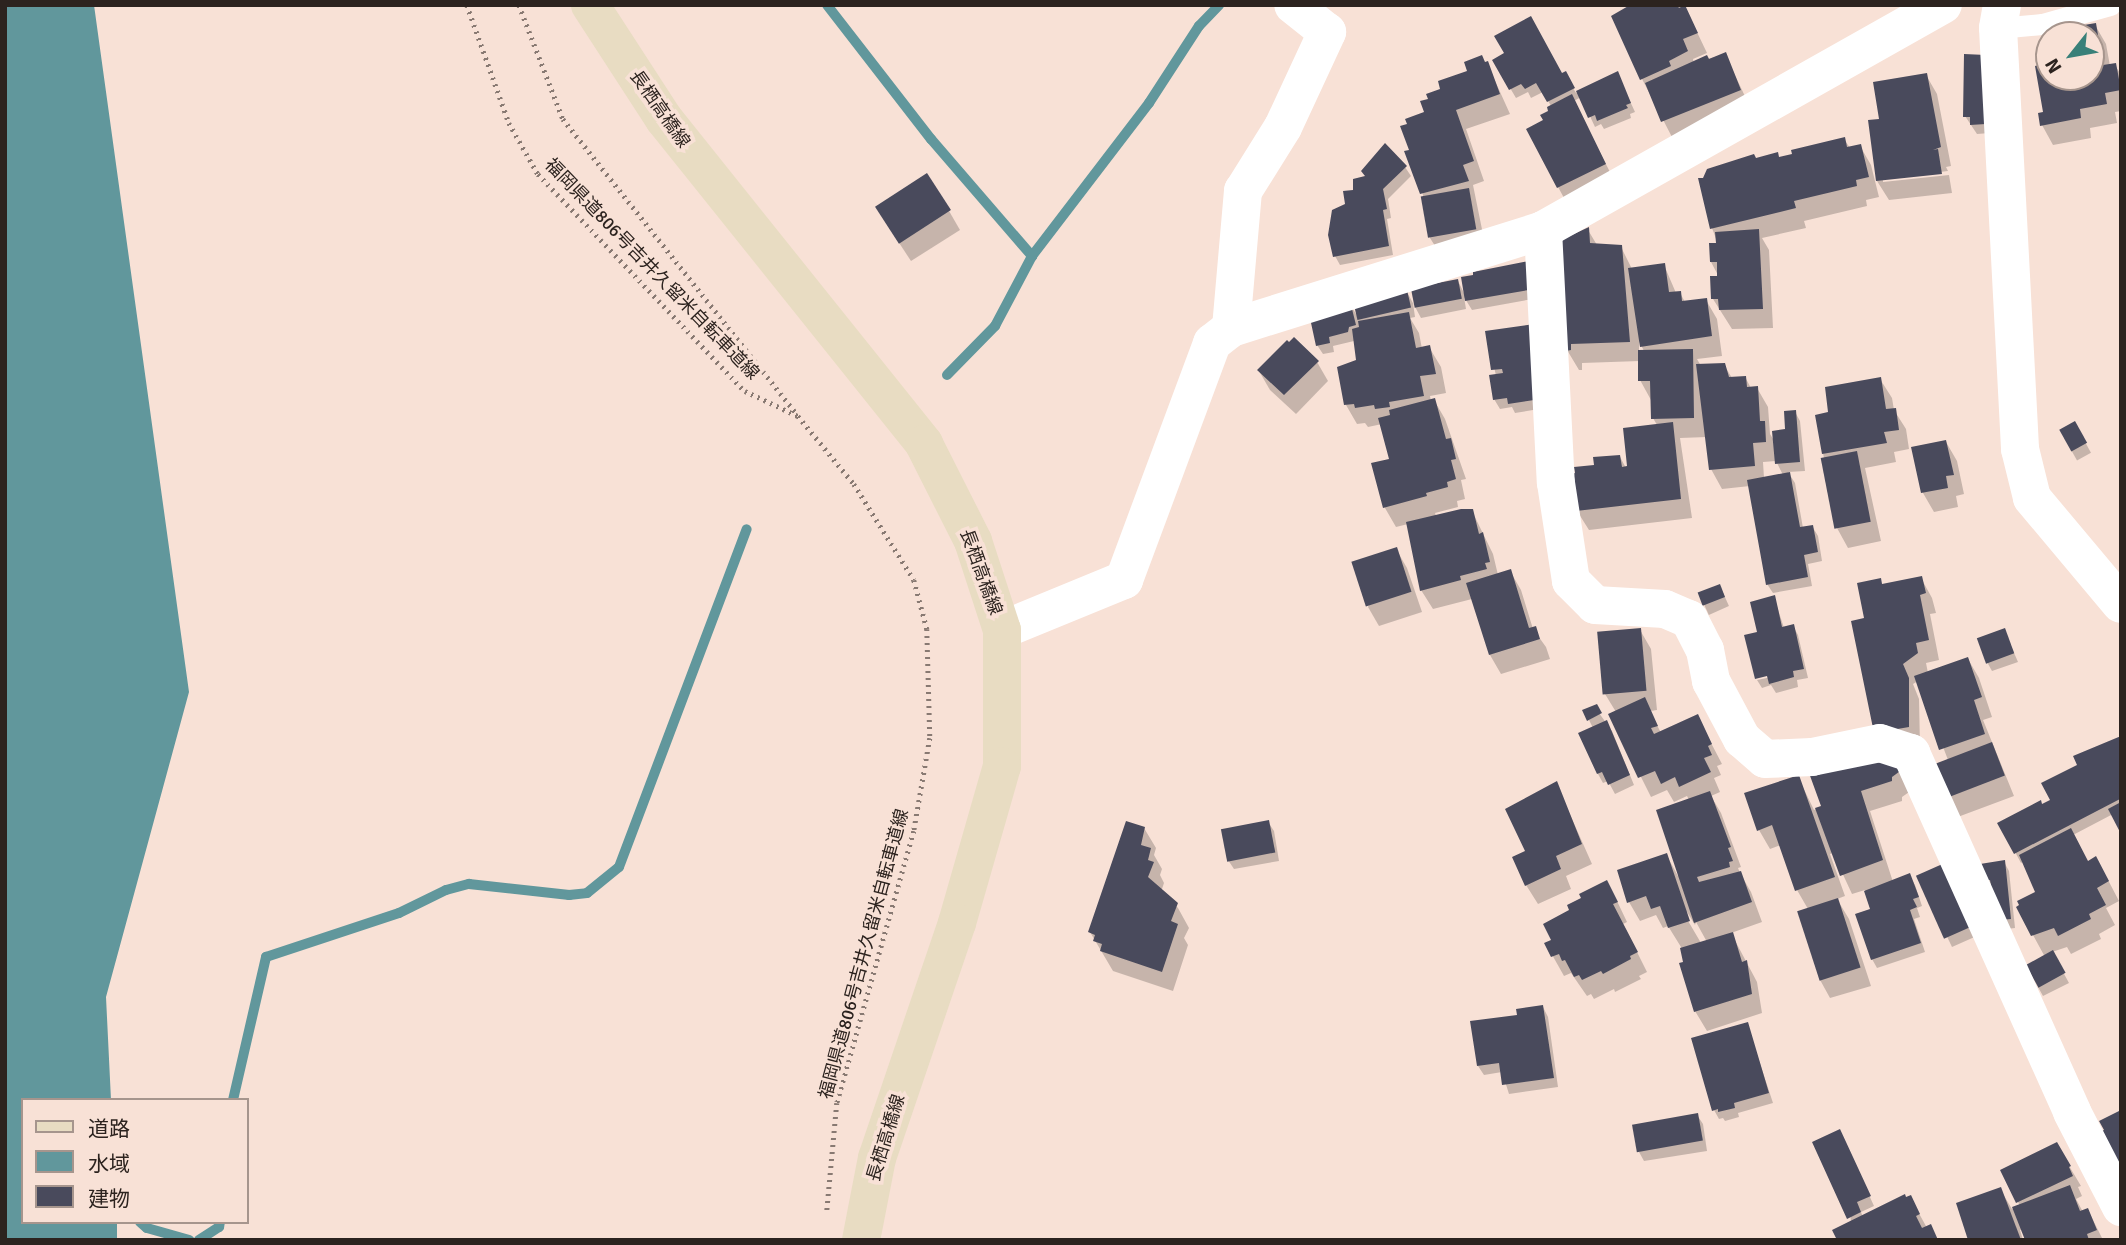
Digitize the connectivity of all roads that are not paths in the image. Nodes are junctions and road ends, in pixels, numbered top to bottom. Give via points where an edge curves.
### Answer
1 (590, 5) edge
2 (1293, 5) edge
3 (1943, 5) edge
4 (2110, 5) edge
5 (2000, 17) edge
6 (1543, 230) junction
7 (1231, 328) junction
8 (2121, 604) edge
9 (1002, 631) junction
10 (2121, 1207) edge
11 (861, 1240) edge

1 - 9 main road, 長栖高橋線 via 664,119 924,444 973,541
2 - 7 street via 1327,32 1283,127 1243,191
3 - 6 street
4 - 5 lane via 2042,24
5 - 8 street via 2021,449 2032,498
6 - 7 street
6 - 10 street via 1556,483 1571,580 1595,605 1665,609 1689,620 1705,650 1711,681 1742,739 1765,758 1812,757 1880,743 1911,753 2071,1112
7 - 9 street via 1212,343 1124,580
9 - 11 main road, 長栖高橋線 via 1002,766 957,923 877,1158

